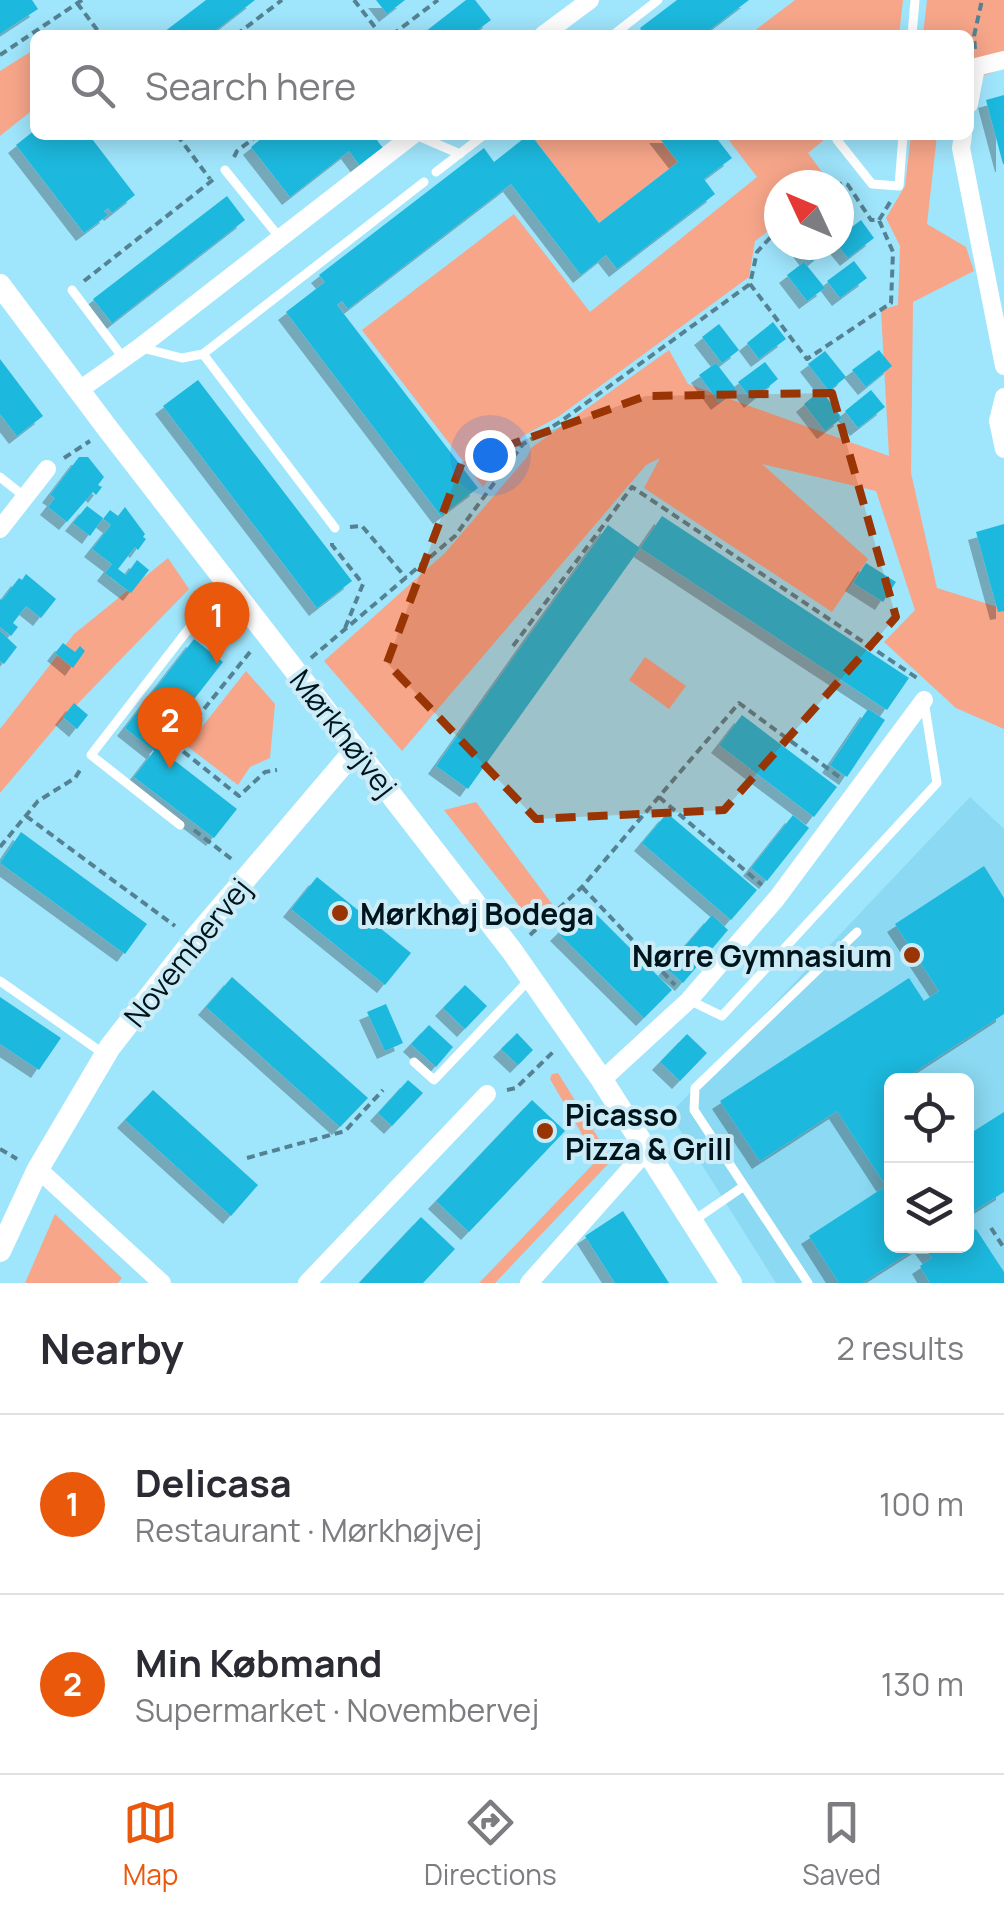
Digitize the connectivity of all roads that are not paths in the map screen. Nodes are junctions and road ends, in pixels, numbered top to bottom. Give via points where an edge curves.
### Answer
1 (590, 0) edge
2 (658, 0) edge
3 (914, 0) edge
4 (549, 30) edge
5 (619, 30) edge
6 (912, 30) edge
7 (1004, 60) edge
8 (974, 78) edge
9 (407, 140) edge
10 (426, 140) edge
11 (478, 140) edge
12 (837, 140) dead end
13 (904, 140) edge
14 (962, 140) edge
15 (460, 154) junction
16 (226, 170) road end
17 (436, 172) dead end
18 (424, 182) dead end
19 (280, 238) junction
20 (0, 285) edge
21 (72, 290) road end
22 (140, 347) junction
23 (203, 354) junction
24 (124, 358) junction
25 (1004, 366) edge
26 (78, 391) junction
27 (1004, 396) edge
28 (1004, 448) edge
29 (48, 469) road end
30 (0, 477) edge
31 (25, 498) junction
32 (335, 528) road end
33 (0, 529) edge
34 (226, 580) junction
35 (924, 700) joint
36 (356, 749) junction
37 (180, 825) road end
38 (858, 932) dead end
39 (530, 979) junction
40 (0, 981) edge
41 (689, 1000) junction
42 (105, 1055) junction
43 (414, 1062) dead end
44 (602, 1080) junction
45 (487, 1094) road end
46 (647, 1150) junction
47 (38, 1169) junction
48 (744, 1186) junction
49 (692, 1222) junction
50 (0, 1251) edge
51 (162, 1283) edge
52 (307, 1283) edge
53 (529, 1283) edge
54 (730, 1283) edge
55 (808, 1283) edge

1 - 4 street
2 - 5 lane
3 - 6 lane
7 - 8 street via 976,67
9 - 19 street
10 - 15 lane
11 - 15 lane
12 - 13 lane via 872,184 899,186
14 - 25 street
15 - 17 lane
16 - 19 lane
18 - 23 lane
19 - 22 street
20 - 26 street, Mørkhøjvej
21 - 24 lane
22 - 23 lane via 182,358
22 - 24 street
23 - 32 lane
24 - 26 street
26 - 34 street, Mørkhøjvej
27 - 28 street via 998,421
29 - 31 street
30 - 31 lane
31 - 33 street
34 - 36 street, Mørkhøjvej
34 - 37 lane via 91,755
35 - 41 street via 778,898
35 - 41 lane via 938,782 722,1016
36 - 39 street, Mørkhøjvej
36 - 42 street, Novembervej
38 - 48 lane via 695,1088 694,1110
39 - 43 lane via 434,1080
39 - 44 street, Mørkhøjvej
40 - 42 lane
41 - 44 street
42 - 47 street, Novembervej
44 - 46 street, Mørkhøjvej
45 - 52 street
46 - 49 street, Mørkhøjvej
46 - 53 street
47 - 50 street, Novembervej
47 - 51 street
48 - 49 lane
48 - 55 lane
49 - 54 street, Mørkhøjvej

